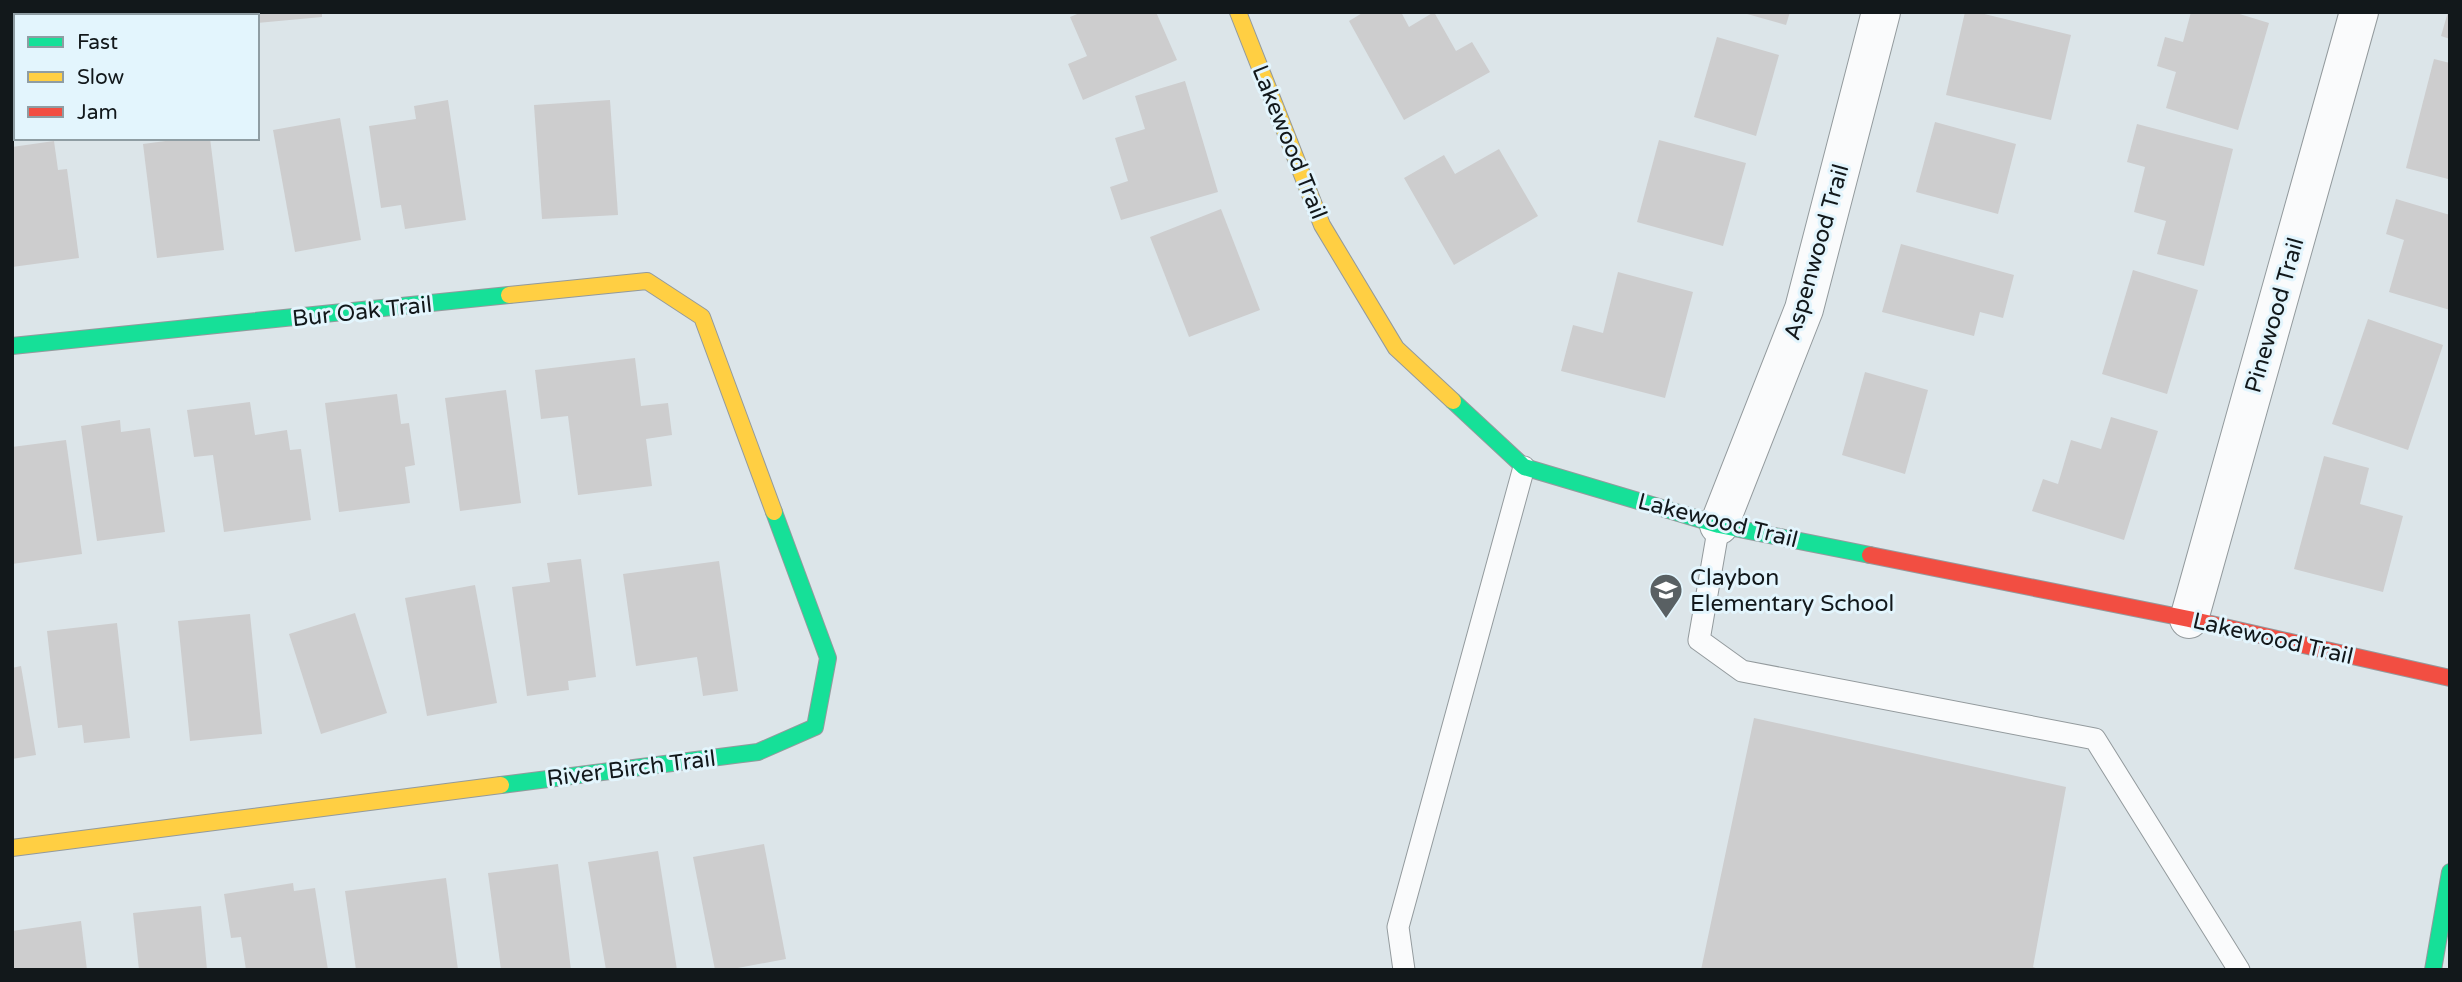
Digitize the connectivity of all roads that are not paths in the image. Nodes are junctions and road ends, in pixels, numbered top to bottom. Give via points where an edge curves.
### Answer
1 (1238, 12) edge
2 (1881, 12) edge
3 (2359, 12) edge
4 (702, 317) joint
5 (12, 346) edge
6 (1524, 467) junction
7 (1719, 525) junction
8 (2189, 619) junction
9 (2450, 677) edge
10 (12, 848) edge
11 (2450, 872) edge
12 (1404, 970) edge
13 (2239, 970) edge
14 (2433, 970) edge

1 - 6 street, Lakewood Trail via 1322,225 1396,348
2 - 7 street, Aspenwood Trail via 1804,309
3 - 8 street, Pinewood Trail
4 - 5 street, Bur Oak Trail via 647,281
4 - 10 street, River Birch Trail via 828,658 815,727 758,752
6 - 7 street, Lakewood Trail
6 - 12 lane via 1398,927
7 - 8 street, Lakewood Trail
7 - 13 lane via 1699,640 1742,671 2095,739
8 - 9 street, Lakewood Trail
11 - 14 street

